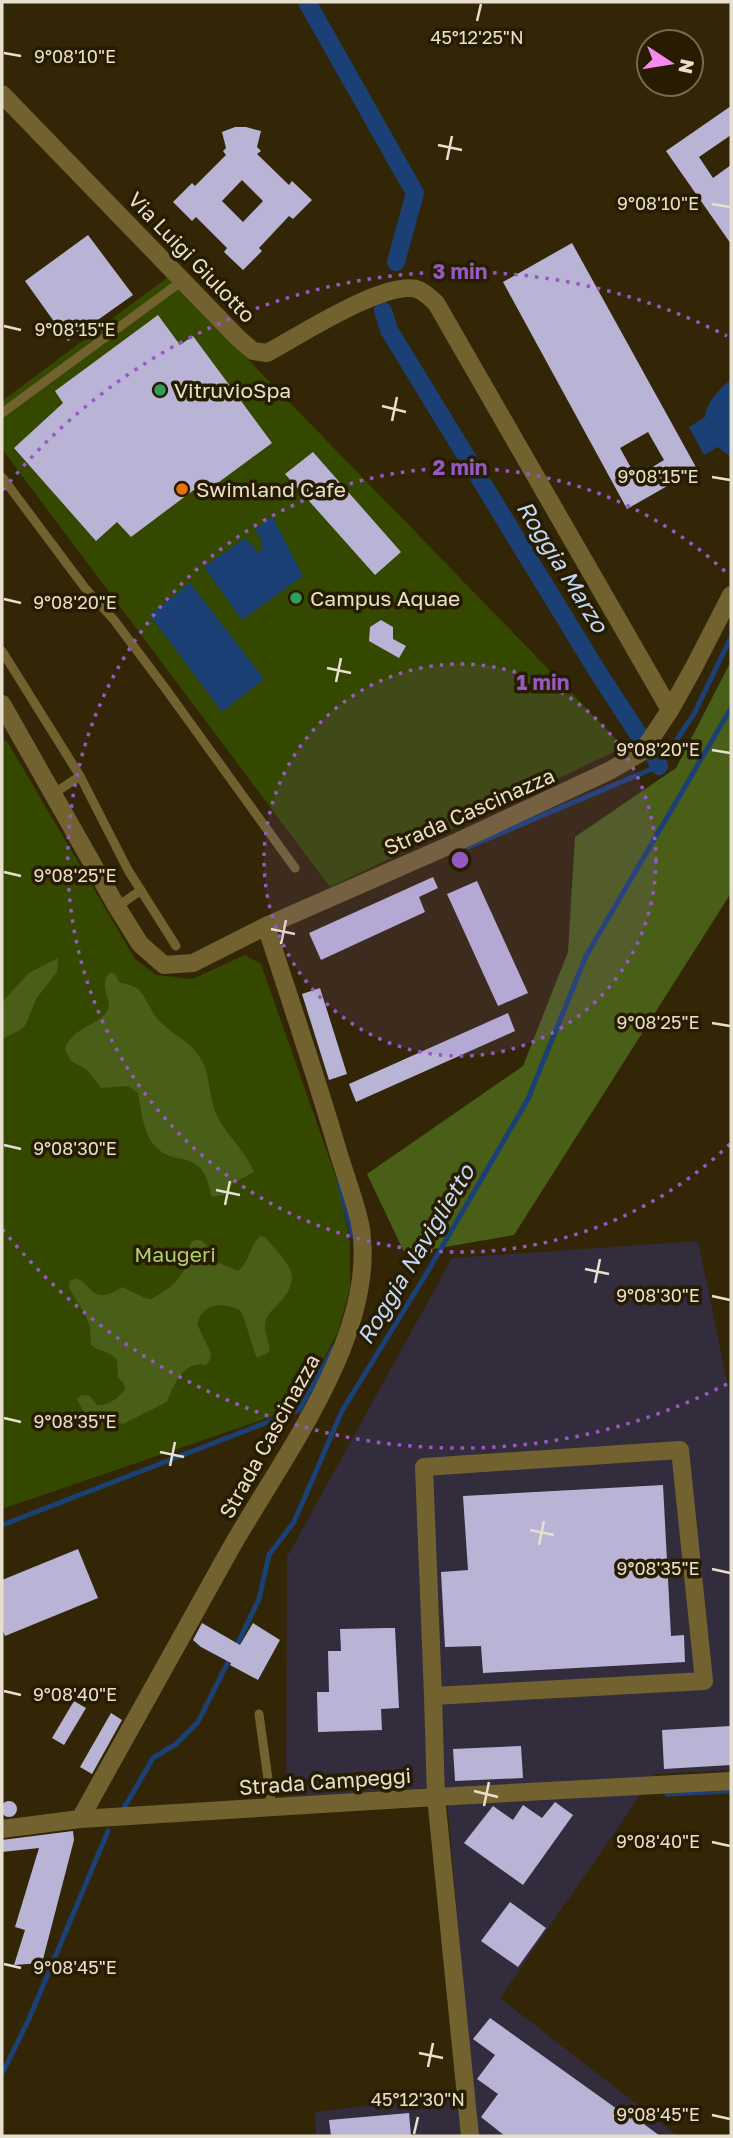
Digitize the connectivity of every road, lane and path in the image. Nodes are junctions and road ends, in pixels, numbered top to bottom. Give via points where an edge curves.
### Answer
1 (2, 94) edge
2 (182, 281) junction
3 (2, 413) edge
4 (2, 477) edge
5 (731, 595) edge
6 (2, 651) edge
7 (670, 710) junction
8 (3, 711) edge
9 (80, 776) junction
10 (52, 794) junction
11 (295, 868) dead end
12 (141, 890) junction
13 (117, 907) junction
14 (266, 926) junction
15 (176, 946) dead end
16 (433, 1696) junction
17 (259, 1714) dead end
18 (731, 1781) edge
19 (436, 1797) junction
20 (272, 1808) junction
21 (80, 1819) junction
22 (2, 1829) edge
23 (470, 2136) edge

1 - 2 street, Via Luigi Giulotto
2 - 3 lane
2 - 7 street, Via Luigi Giulotto via 253,351 267,353 374,295 419,289 436,303
4 - 11 lane via 165,688
5 - 7 street, Strada Cascinazza
6 - 9 lane
7 - 14 street, Strada Cascinazza via 642,752 609,771
8 - 10 street, Strada Cascinazza
9 - 10 lane
9 - 12 lane
10 - 13 street, Strada Cascinazza
12 - 13 lane
12 - 15 lane
13 - 14 street, Strada Cascinazza via 140,944 164,965 193,963
14 - 21 street, Strada Cascinazza via 361,1228 362,1271 355,1314 322,1393
16 - 16 street via 704,1681 680,1450 424,1467
16 - 19 street
17 - 20 lane
18 - 19 street
19 - 20 street, Strada Campeggi
19 - 23 street, Strada Campeggi
20 - 21 street, Strada Campeggi
21 - 22 street, Strada Campeggi

